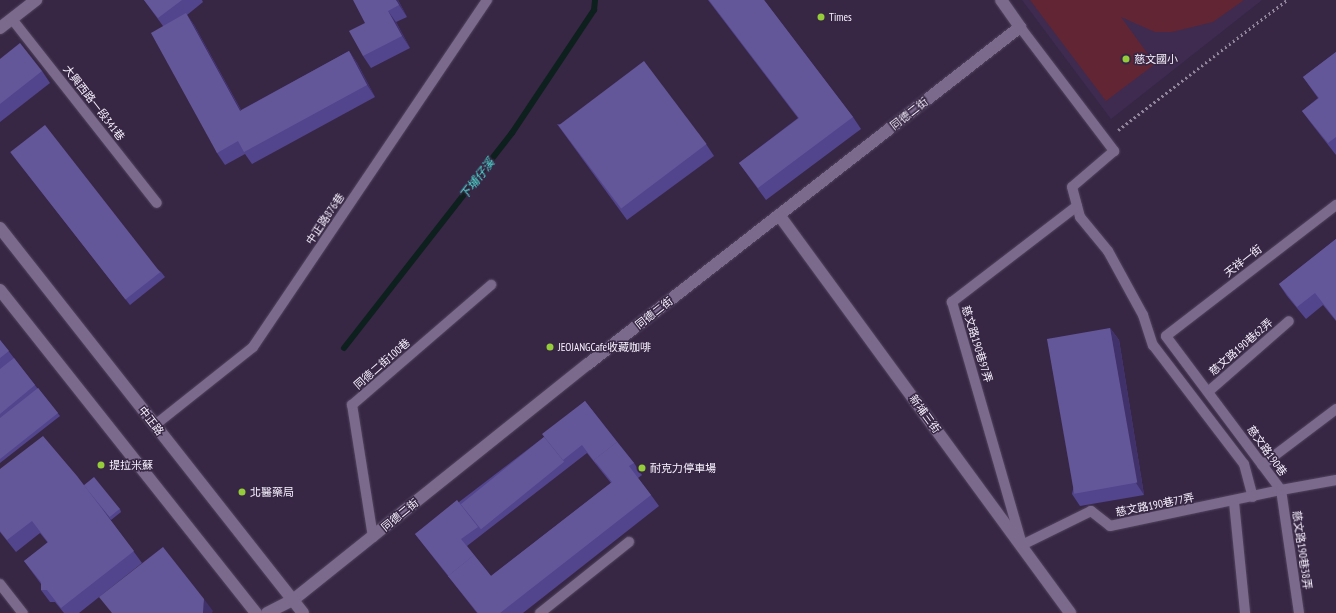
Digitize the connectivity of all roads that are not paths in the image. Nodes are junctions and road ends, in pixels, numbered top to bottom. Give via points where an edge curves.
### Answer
1 (36, 0) edge
2 (487, 0) edge
3 (1001, 0) edge
4 (12, 19) junction
5 (1020, 27) junction
6 (0, 28) edge
7 (157, 203) dead end
8 (1336, 205) edge
9 (1077, 206) junction
10 (778, 215) junction
11 (0, 228) edge
12 (491, 285) dead end
13 (0, 290) edge
14 (1289, 320) edge
15 (1166, 336) joint
16 (1209, 391) junction
17 (1336, 409) edge
18 (155, 425) junction
19 (1262, 465) junction
20 (1336, 480) edge
21 (1281, 490) junction
22 (1253, 497) junction
23 (1234, 502) junction
24 (373, 536) junction
25 (629, 542) dead end
26 (1022, 545) junction
27 (0, 584) edge
28 (293, 600) junction
29 (23, 613) edge
30 (256, 613) edge
31 (268, 613) edge
32 (303, 613) edge
33 (540, 613) edge
34 (1070, 613) edge
35 (1245, 613) edge
36 (1299, 613) edge

1 - 4 street
2 - 18 lane, 中正路876巷 via 253,347
3 - 5 street
4 - 6 street
4 - 7 lane, 大興西路一段341巷
5 - 9 lane via 1114,152 1072,187
5 - 10 street, 同德二街
8 - 15 lane, 天祥一街
9 - 22 lane via 1080,217 1108,251 1143,315 1153,345 1244,464
9 - 26 lane, 慈文路190巷97弄 via 952,302
10 - 24 street, 同德二街
10 - 26 street, 新埔三街
11 - 18 street, 中正路
12 - 24 lane, 同德二街100巷 via 352,405
13 - 30 street
14 - 16 lane, 慈文路190巷62弄
15 - 16 lane, 慈文路190巷
16 - 19 lane, 慈文路190巷
17 - 19 lane
18 - 28 street, 中正路
19 - 21 lane, 慈文路190巷
20 - 21 lane
21 - 22 lane, 慈文路190巷
21 - 36 lane, 慈文路190巷38弄
22 - 23 lane, 慈文路190巷
23 - 26 lane, 慈文路190巷77弄 via 1110,526 1091,511
23 - 35 lane
24 - 28 street, 同德二街
25 - 33 lane
26 - 34 street, 新埔三街
27 - 29 lane
28 - 31 street, 同德二街
28 - 32 street, 中正路

